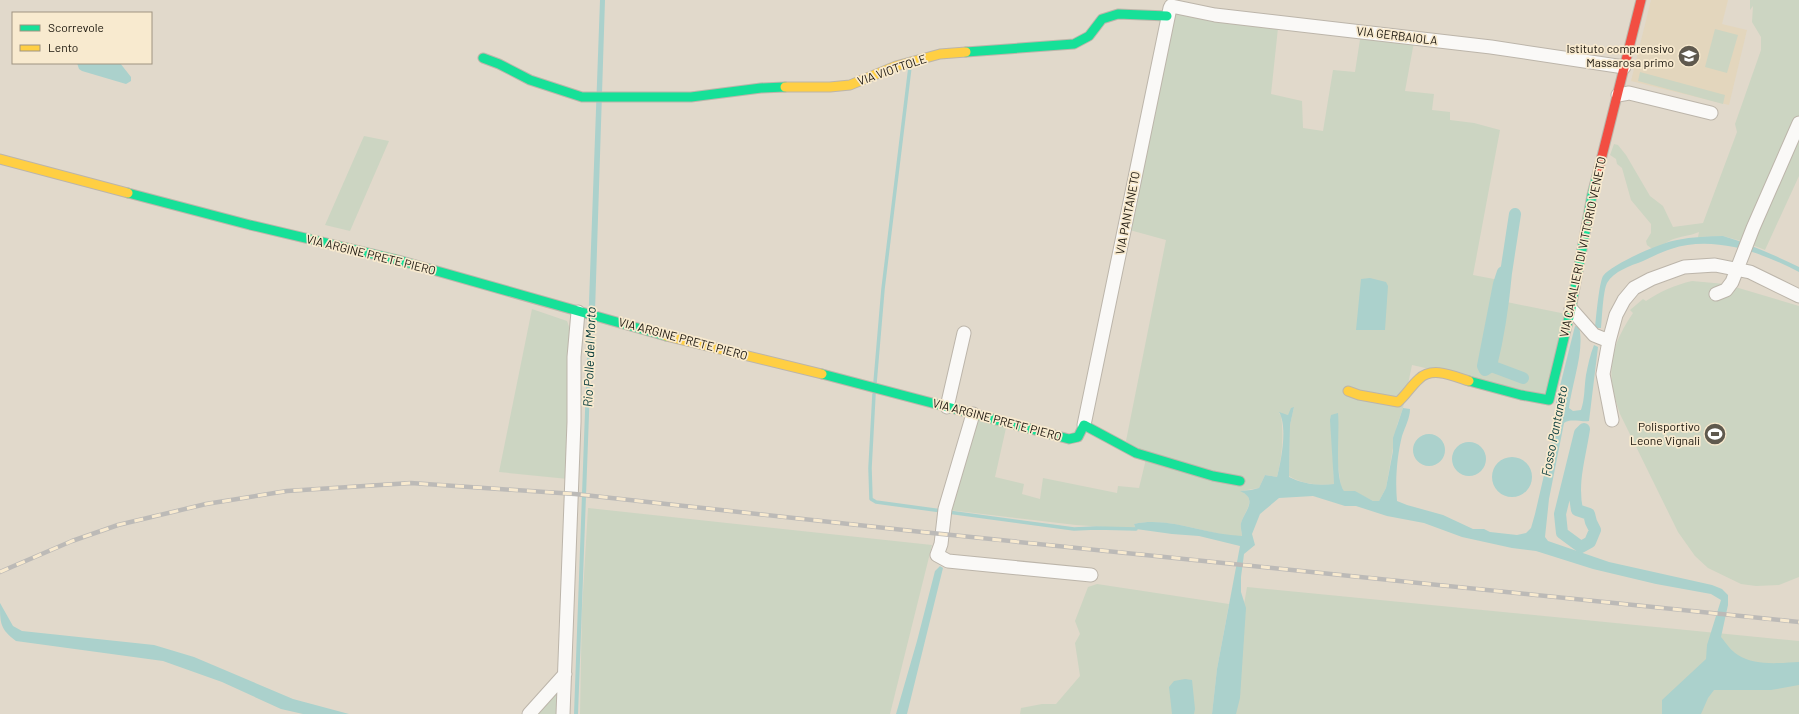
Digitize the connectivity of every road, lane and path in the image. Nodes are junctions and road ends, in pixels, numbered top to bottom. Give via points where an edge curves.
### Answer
1 (1641, 0) edge
2 (1170, 7) edge
3 (483, 58) dead end
4 (1624, 68) junction
5 (1618, 95) junction
6 (1711, 113) dead end
7 (1799, 123) edge
8 (0, 159) edge
9 (1738, 269) junction
10 (1716, 294) dead end
11 (1799, 296) edge
12 (1571, 309) junction
13 (580, 312) junction
14 (964, 333) dead end
15 (1609, 341) junction
16 (1348, 391) dead end
17 (947, 407) junction
18 (973, 414) junction
19 (1612, 420) dead end
20 (1084, 425) junction
21 (1240, 481) dead end
22 (1091, 575) dead end
23 (565, 674) junction
24 (529, 714) edge
25 (563, 714) edge

1 - 4 street, VIA CAVALIERI DI VITTORIO VENETO
2 - 3 street, VIA VIOTTOLE via 1118,14 1102,19 1089,36 1074,44 940,54 896,66 850,85 830,87 761,88 691,97 582,97 530,80
2 - 4 street, VIA GERBAIOLA via 1215,15 1491,47
2 - 20 street, VIA PANTANETO
4 - 5 street, VIA CAVALIERI DI VITTORIO VENETO
5 - 6 street via 1629,93
5 - 12 street, VIA CAVALIERI DI VITTORIO VENETO via 1592,195
7 - 9 street
8 - 13 street, VIA ARGINE PRETE PIERO via 250,225 398,260
9 - 10 street via 1726,290
9 - 11 street via 1750,272
9 - 15 street via 1715,265 1684,266 1634,288 1616,315
12 - 15 street via 1594,335
12 - 16 street, VIA CAVALIERI DI VITTORIO VENETO via 1549,400 1525,397 1437,372 1428,372 1419,377 1406,397 1398,402
13 - 17 street, VIA ARGINE PRETE PIERO via 652,333
13 - 23 street via 574,357
14 - 17 street
15 - 19 street via 1603,374
17 - 18 street, VIA ARGINE PRETE PIERO
18 - 20 street, VIA ARGINE PRETE PIERO via 1069,439 1078,437
18 - 22 street via 945,513 937,555 948,561
20 - 21 street via 1136,453 1213,476
23 - 24 street
23 - 25 street

